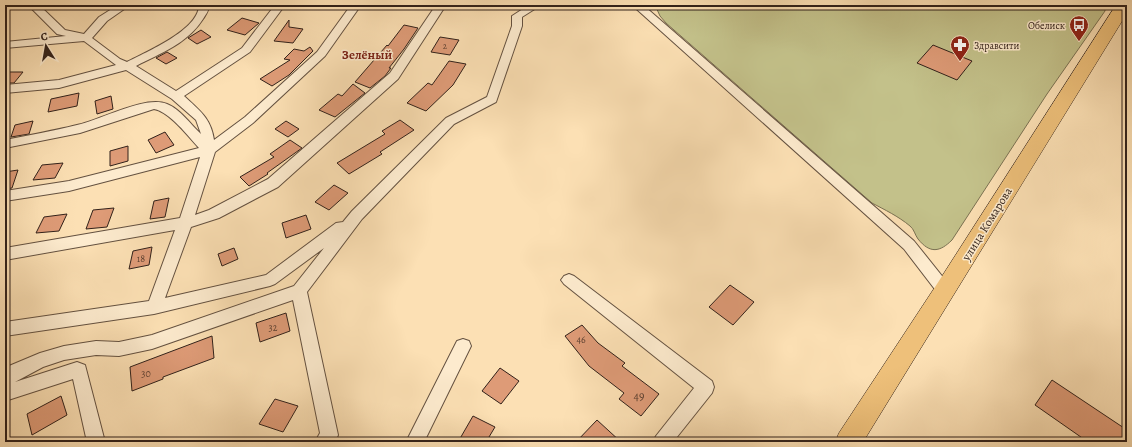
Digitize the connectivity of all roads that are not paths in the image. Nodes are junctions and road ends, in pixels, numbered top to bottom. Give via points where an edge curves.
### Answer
1 (32, 5) edge
2 (125, 5) edge
3 (216, 5) edge
4 (280, 5) edge
5 (356, 5) edge
6 (441, 5) edge
7 (536, 5) edge
8 (637, 5) edge
9 (1124, 5) edge
10 (204, 7) edge
11 (86, 38) junction
12 (5, 45) edge
13 (128, 66) junction
14 (5, 89) edge
15 (176, 96) junction
16 (5, 144) edge
17 (208, 150) junction
18 (5, 196) edge
19 (358, 215) junction
20 (185, 223) junction
21 (5, 254) edge
22 (569, 280) dead end
23 (299, 291) junction
24 (945, 291) junction
25 (154, 307) junction
26 (5, 329) edge
27 (463, 346) dead end
28 (5, 379) edge
29 (5, 393) edge
30 (96, 442) edge
31 (324, 442) edge
32 (416, 442) edge
33 (662, 442) edge
34 (848, 442) edge

1 - 11 street via 61,32
2 - 11 street via 103,19
3 - 10 street
4 - 15 street via 246,50
5 - 17 street via 321,54 249,120
6 - 20 street via 394,76 273,183 214,214
7 - 19 street via 517,16 517,26 492,99 450,121
8 - 24 street via 909,245
9 - 24 main road, улица Комарова
10 - 13 street via 191,29 182,37
11 - 12 street
11 - 13 street via 116,61
13 - 14 street via 59,84
13 - 15 street
15 - 17 street via 201,118 208,133
16 - 17 street via 80,129 154,105 171,112
17 - 18 street via 69,186
17 - 20 street
19 - 23 street
19 - 25 street via 270,280
20 - 21 street
20 - 25 street
22 - 33 street via 706,387
23 - 28 street via 152,342 119,349 96,348 64,353 15,372
23 - 31 street via 329,434
24 - 34 main road, улица Комарова
25 - 26 street
27 - 32 street
29 - 30 street via 79,371

